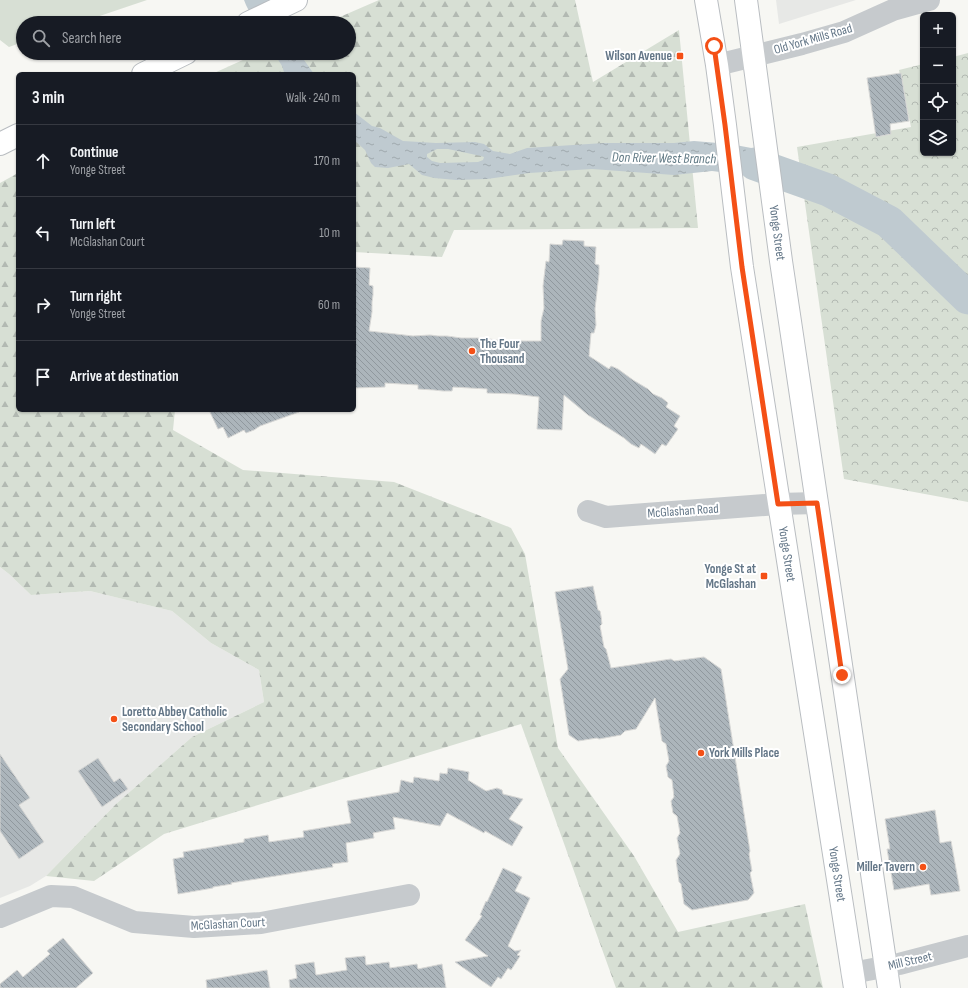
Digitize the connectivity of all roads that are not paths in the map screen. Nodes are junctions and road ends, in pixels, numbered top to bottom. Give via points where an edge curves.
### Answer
1 (296, 0) edge
2 (706, 0) edge
3 (746, 0) edge
4 (929, 0) edge
5 (263, 16) edge
6 (754, 56) junction
7 (171, 60) edge
8 (717, 64) junction
9 (146, 72) edge
10 (16, 136) edge
11 (0, 144) edge
12 (817, 503) junction
13 (778, 504) junction
14 (588, 511) dead end
15 (409, 895) dead end
16 (0, 917) edge
17 (968, 946) edge
18 (887, 978) edge
19 (853, 981) edge

1 - 5 main road
2 - 8 main road, Yonge Street
3 - 6 main road, Yonge Street
4 - 6 street, Old York Mills Road via 893,10 844,32
6 - 8 street, Old York Mills Road
6 - 12 main road, Yonge Street
7 - 9 main road
8 - 13 main road, Yonge Street via 742,267
10 - 11 main road
12 - 13 street
12 - 18 main road, Yonge Street
13 - 14 street, McGlashan Road via 606,517
13 - 19 main road, Yonge Street
15 - 16 street, McGlashan Court via 261,923 194,927 134,922 73,897 51,896
17 - 18 street, Mill Street via 899,964
18 - 19 street, Mill Street

